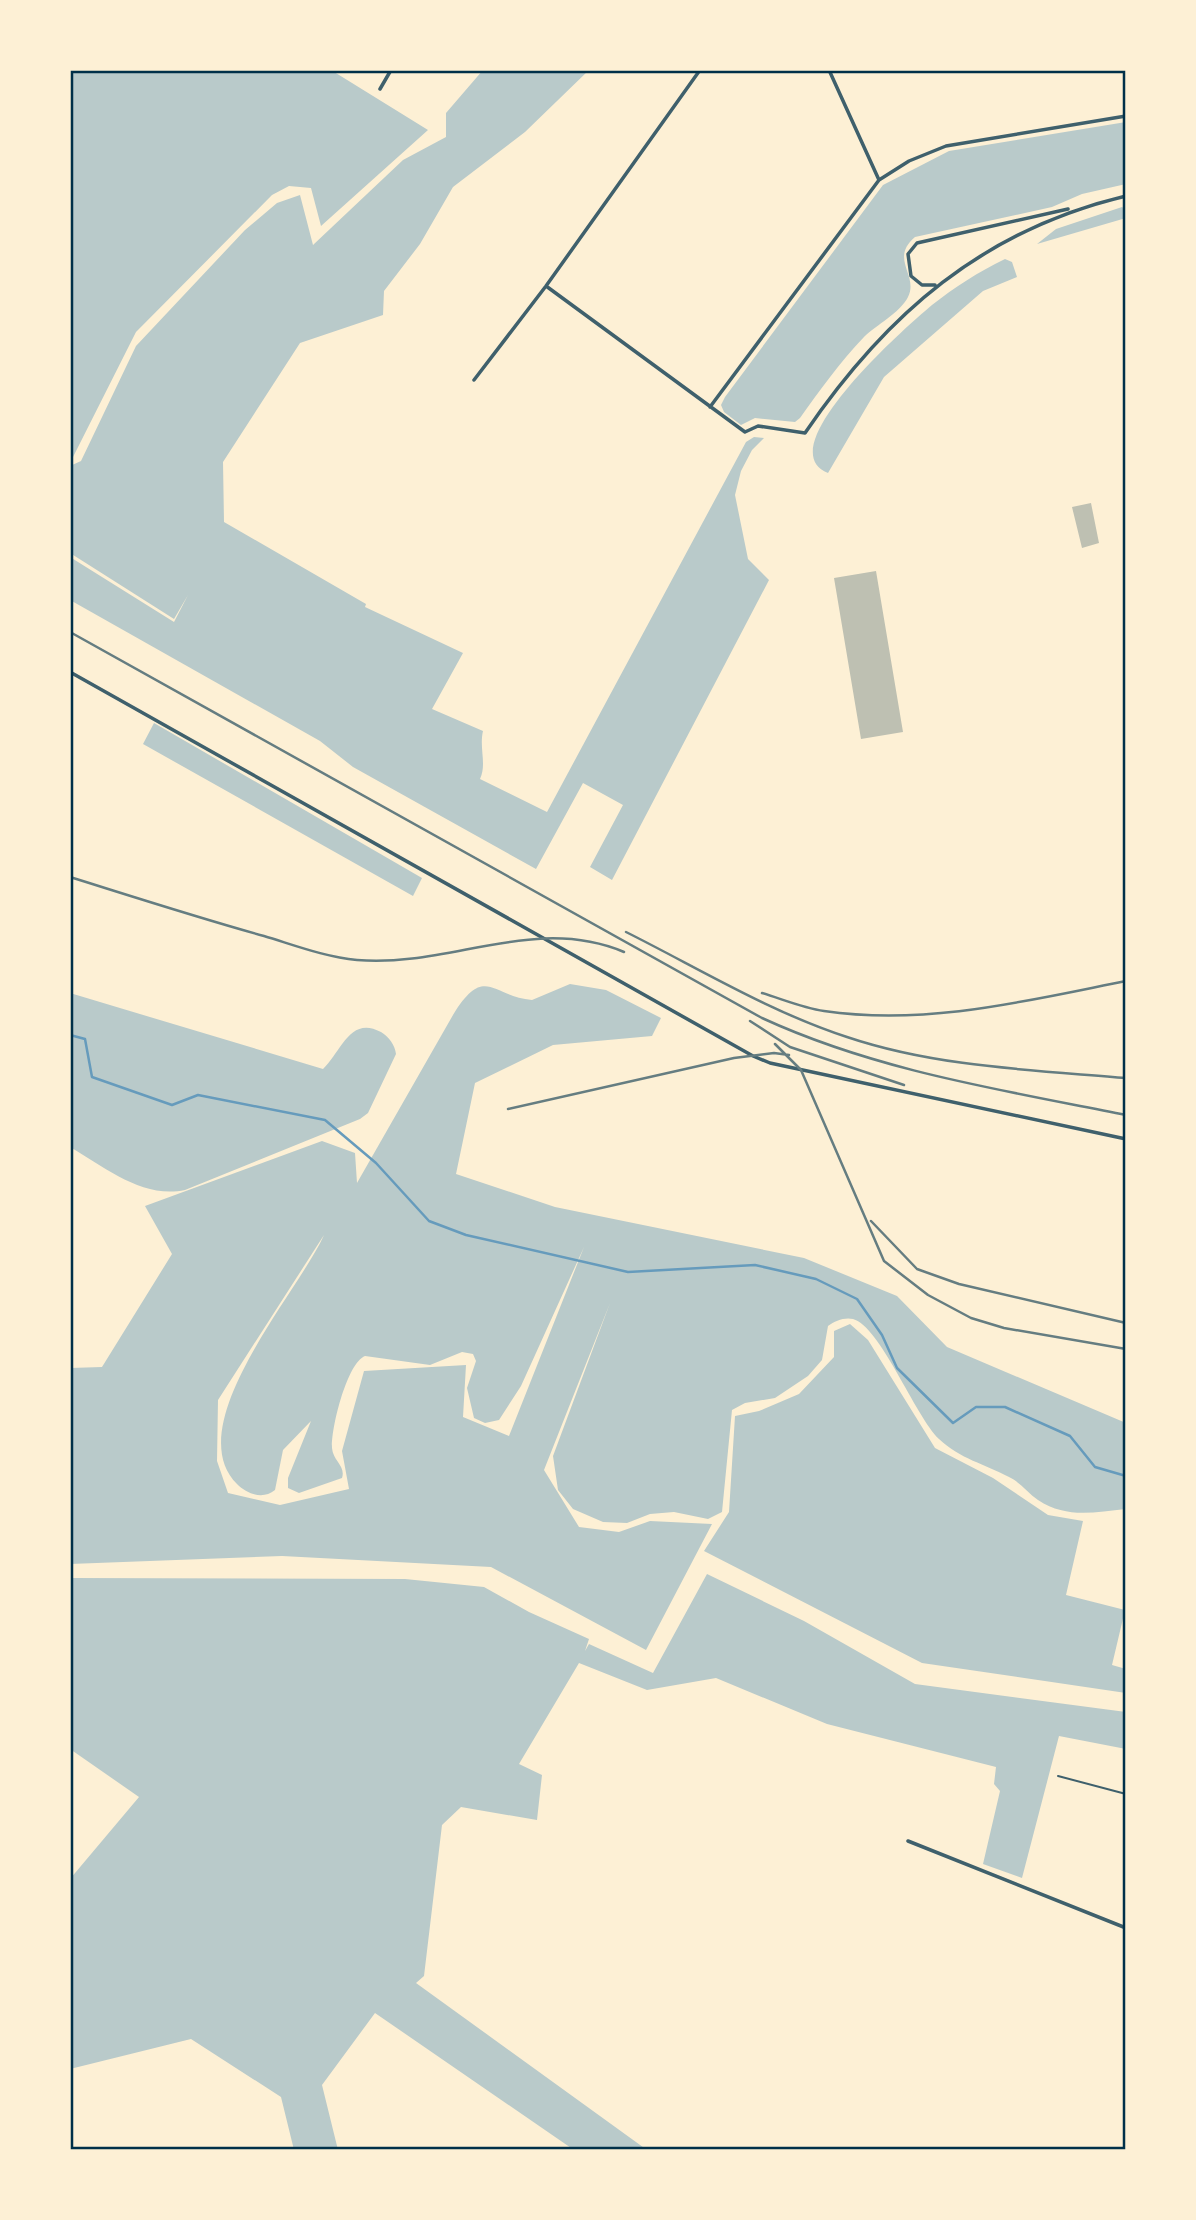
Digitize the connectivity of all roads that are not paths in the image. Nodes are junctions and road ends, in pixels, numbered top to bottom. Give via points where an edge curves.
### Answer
1 (391, 70) edge
2 (700, 70) edge
3 (829, 70) edge
4 (380, 89) dead end
5 (1126, 116) edge
6 (879, 180) junction
7 (1126, 196) edge
8 (1084, 206) junction
9 (937, 284) junction
10 (546, 286) junction
11 (474, 380) dead end
12 (710, 407) junction
13 (70, 671) edge
14 (1126, 1139) edge
15 (1058, 1776) dead end
16 (1126, 1794) edge
17 (908, 1841) dead end
18 (1126, 1928) edge

1 - 4 street
2 - 10 street
3 - 6 street
5 - 6 street via 946,146
6 - 12 street
7 - 8 street
8 - 9 street via 1022,233
8 - 9 street via 917,243 908,254 911,276 922,285
9 - 12 street via 853,366 804,433 758,426 745,432
10 - 11 street
10 - 12 street
13 - 14 street via 752,1056
15 - 16 lane
17 - 18 street

